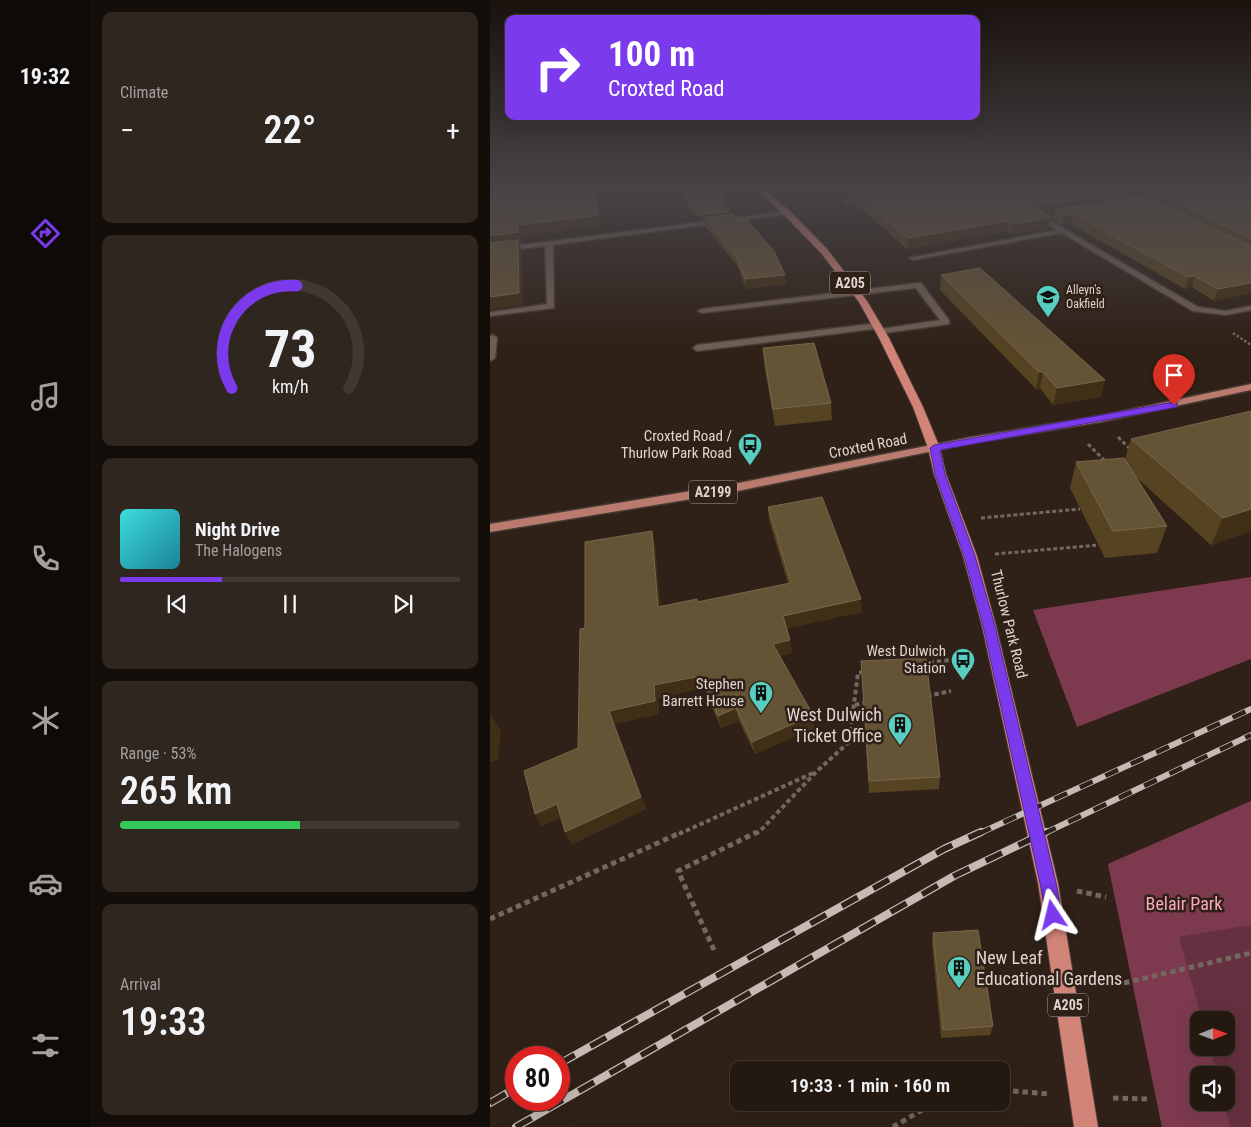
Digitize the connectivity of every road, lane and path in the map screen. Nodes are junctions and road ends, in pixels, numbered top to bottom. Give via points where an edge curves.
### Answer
1 (574, 241) edge
2 (814, 241) edge
3 (1009, 241) edge
4 (1078, 241) edge
5 (549, 244) junction
6 (490, 251) edge
7 (913, 258) dead end
8 (857, 293) junction
9 (1251, 308) edge
10 (702, 311) dead end
11 (492, 314) edge
12 (880, 329) junction
13 (493, 338) dead end
14 (697, 348) dead end
15 (490, 358) edge
16 (1251, 387) edge
17 (1100, 419) junction
18 (1068, 423) junction
19 (934, 448) junction
20 (1136, 454) edge
21 (1108, 464) edge
22 (1080, 509) dead end
23 (956, 520) junction
24 (490, 528) edge
25 (1099, 545) dead end
26 (970, 556) junction
27 (994, 653) junction
28 (916, 665) edge
29 (868, 672) edge
30 (951, 691) dead end
31 (928, 696) edge
32 (863, 702) edge
33 (855, 705) junction
34 (816, 772) junction
35 (490, 919) edge
36 (714, 950) dead end
37 (1251, 954) edge
38 (1124, 983) dead end
39 (921, 1111) edge
40 (893, 1127) edge
41 (1086, 1127) edge

1 - 5 street
2 - 8 highway, Thurlow Park Road / A205
3 - 7 street
4 - 9 street via 1196,309 1226,313
5 - 6 street
5 - 11 street via 551,306
8 - 10 street
8 - 12 highway, Thurlow Park Road / A205
8 - 12 street via 918,285 946,322
12 - 14 street
12 - 19 highway, Thurlow Park Road / A205
13 - 15 street
16 - 17 main road, Croxted Road / A2199
17 - 18 main road, Croxted Road / A2199
17 - 20 path
18 - 19 main road, Croxted Road / A2199
18 - 21 path
19 - 23 highway, Thurlow Park Road / A205
19 - 24 main road, Croxted Road / A2199 via 728,489
22 - 23 path
23 - 26 highway, Thurlow Park Road / A205
25 - 26 path
26 - 27 highway, Thurlow Park Road / A205
27 - 28 path
27 - 41 highway, Thurlow Park Road / A205 via 1048,883
29 - 33 path via 858,673
30 - 31 path
32 - 33 path
33 - 34 path via 849,742
34 - 35 path
34 - 36 path via 760,831 678,871
37 - 38 path
39 - 40 path

